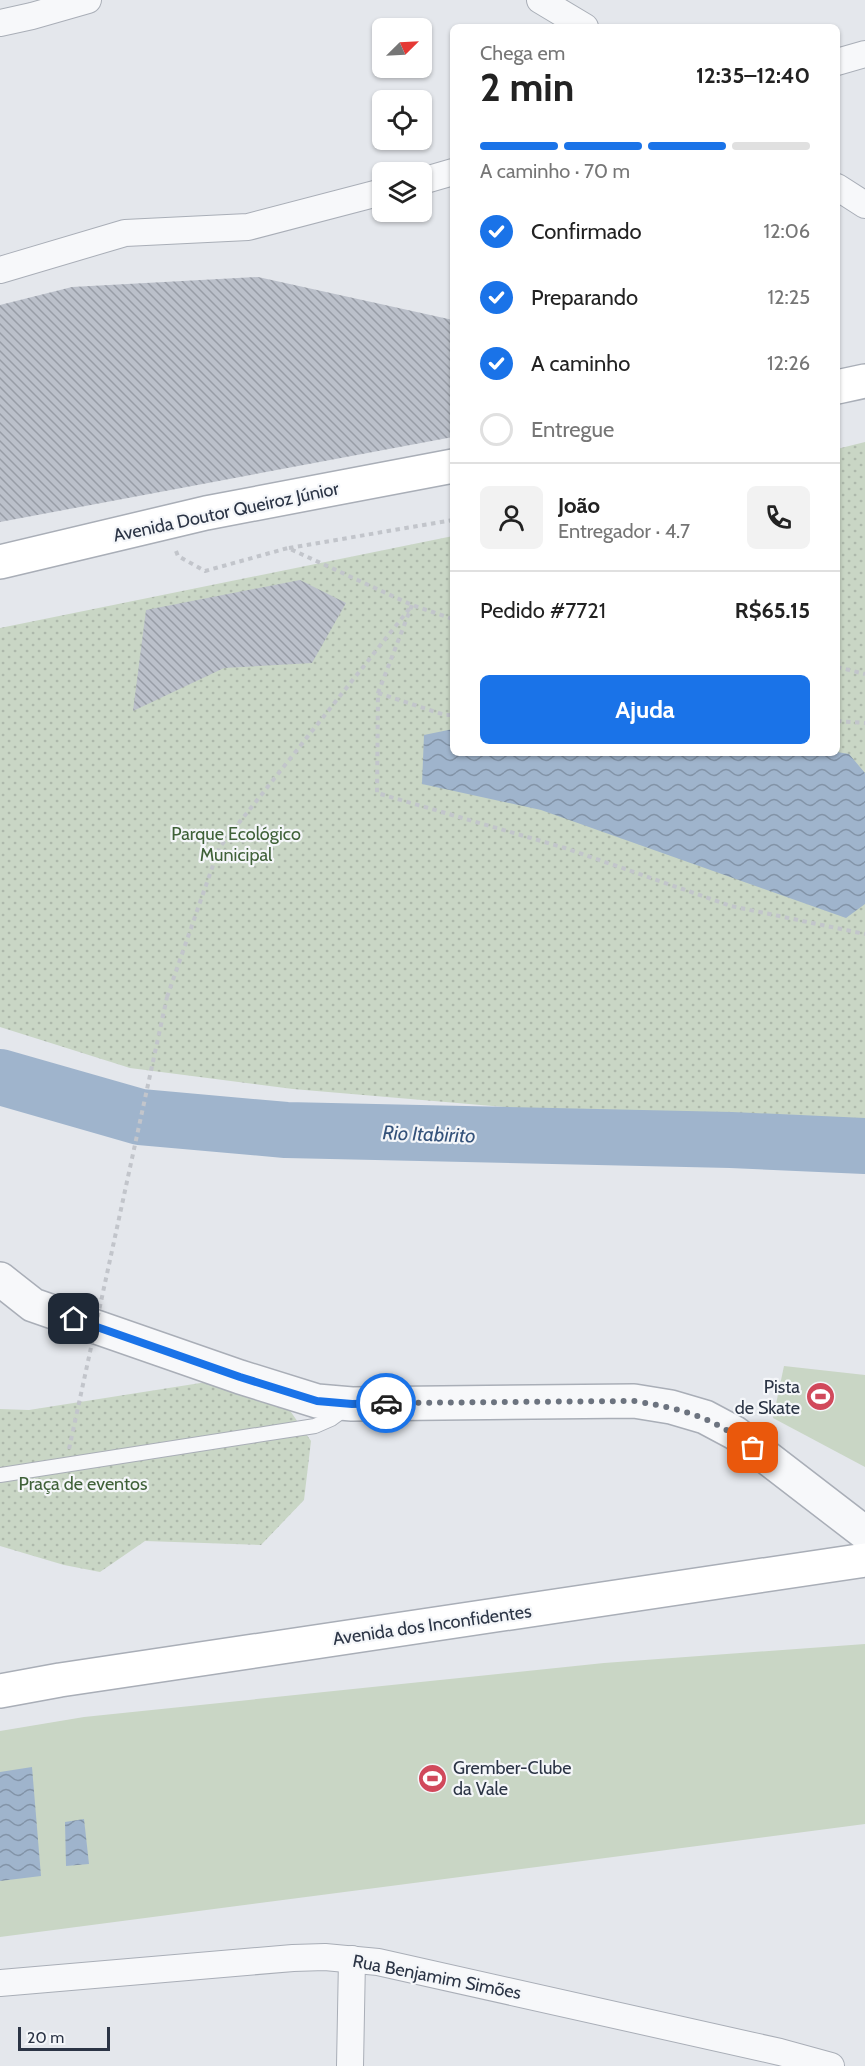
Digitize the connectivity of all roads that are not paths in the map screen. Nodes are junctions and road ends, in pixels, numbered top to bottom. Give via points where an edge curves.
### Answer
1 (88, 0) edge
2 (540, 0) edge
3 (0, 23) edge
4 (580, 24) edge
5 (865, 54) edge
6 (840, 61) edge
7 (450, 173) edge
8 (432, 178) edge
9 (840, 189) edge
10 (372, 195) edge
11 (865, 205) edge
12 (0, 270) edge
13 (865, 381) edge
14 (840, 386) edge
15 (450, 467) edge
16 (0, 562) edge
17 (0, 1279) edge
18 (352, 1404) junction
19 (0, 1475) edge
20 (865, 1533) edge
21 (865, 1560) edge
22 (0, 1691) edge
23 (352, 1959) junction
24 (0, 1983) edge
25 (350, 2066) edge
26 (831, 2066) edge

1 - 3 street
2 - 4 street
5 - 6 street
7 - 8 street
9 - 11 street
10 - 12 street via 248,227 125,233
13 - 14 main road
15 - 16 main road, Avenida Doutor Queiroz Júnior via 207,513
17 - 18 street via 33,1305 317,1401
18 - 19 lane via 315,1426
18 - 20 street via 634,1401 671,1407 735,1433
21 - 22 main road, Avenida dos Inconfidentes
23 - 24 street, Rua Benjamim Simões via 293,1958
23 - 25 street
23 - 26 street, Rua Benjamim Simões

